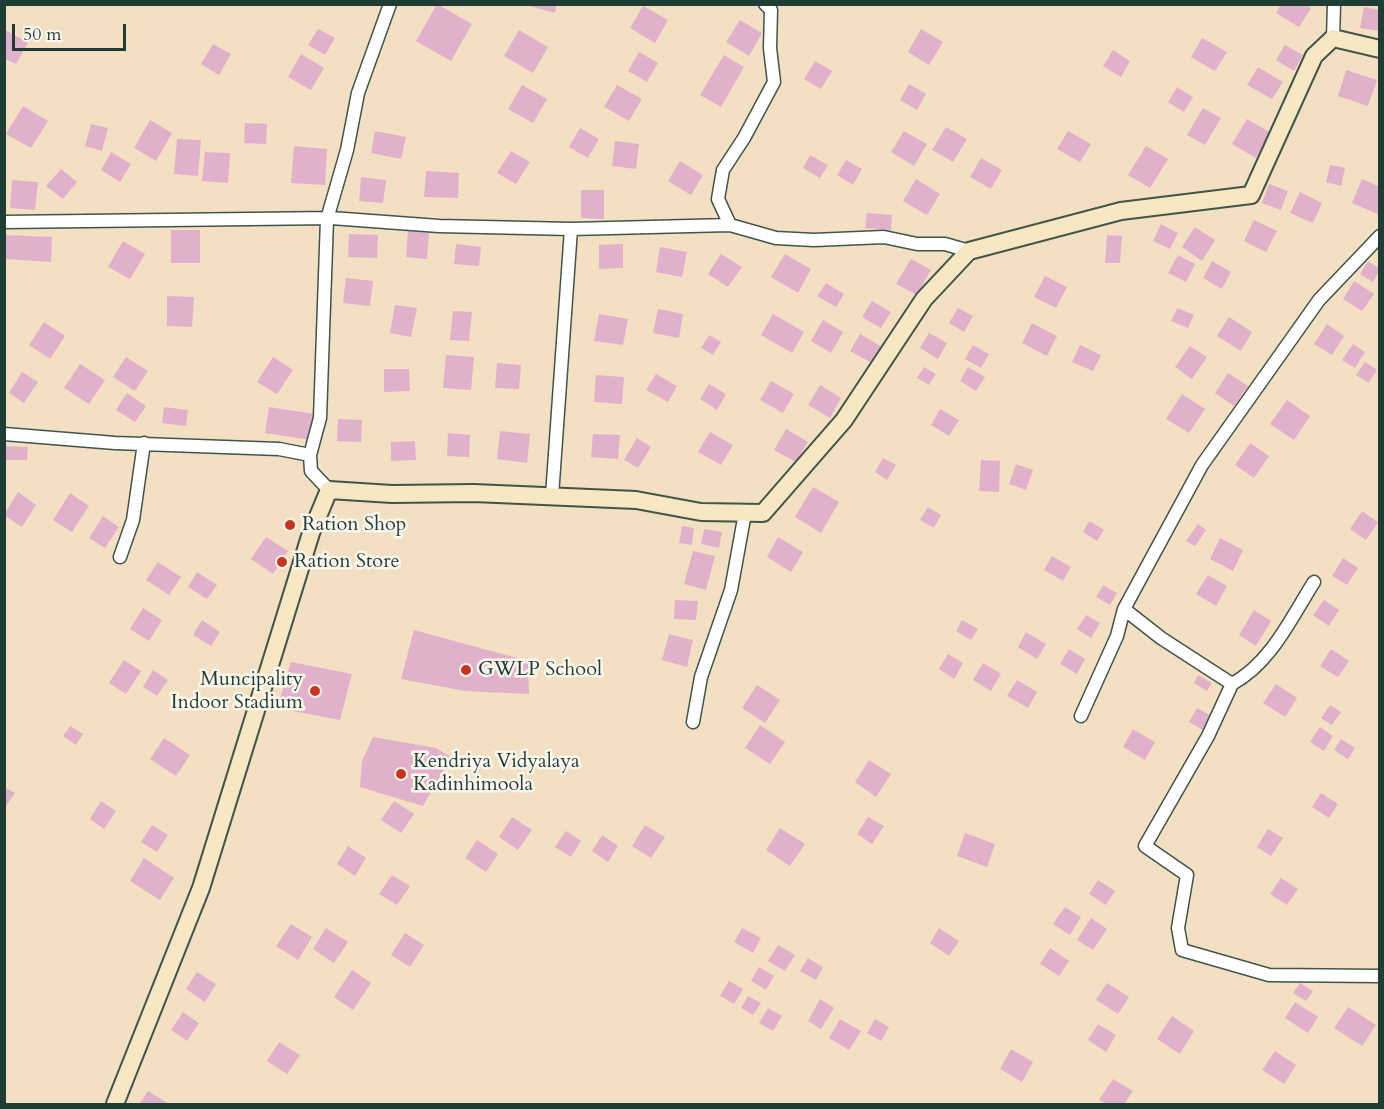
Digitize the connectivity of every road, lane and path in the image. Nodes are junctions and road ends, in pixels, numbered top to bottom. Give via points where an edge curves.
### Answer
1 (390, 4) edge
2 (1334, 4) edge
3 (770, 6) edge
4 (1333, 38) junction
5 (1380, 49) edge
6 (327, 219) junction
7 (4, 222) edge
8 (730, 225) junction
9 (571, 229) junction
10 (1380, 236) edge
11 (969, 251) junction
12 (4, 434) edge
13 (144, 443) junction
14 (310, 455) junction
15 (329, 490) junction
16 (552, 496) junction
17 (745, 513) junction
18 (120, 556) dead end
19 (1314, 582) dead end
20 (1125, 609) junction
21 (1232, 684) junction
22 (1081, 716) dead end
23 (693, 722) dead end
24 (1380, 976) edge
25 (114, 1104) edge

1 - 6 street via 358,93
2 - 4 street
3 - 8 street via 774,82 723,170 718,199
4 - 5 main road
4 - 11 main road via 1314,56 1251,195 1121,211
6 - 7 street
6 - 9 street
6 - 14 street via 320,418
8 - 9 street
8 - 11 street via 776,238 884,237 917,244 945,244
9 - 16 street
10 - 20 street via 1319,300 1202,465
11 - 17 main road via 924,299 844,420 763,513
12 - 13 street
13 - 14 street via 279,449
13 - 18 street via 133,520
14 - 15 street via 311,471
15 - 16 main road
15 - 25 main road via 311,533 201,888
16 - 17 main road via 636,500 701,512
17 - 23 street via 730,590 701,677
19 - 21 street via 1264,659
20 - 21 street via 1161,638
20 - 22 street
21 - 24 street via 1208,736 1145,846 1186,875 1178,928 1182,950 1269,975

